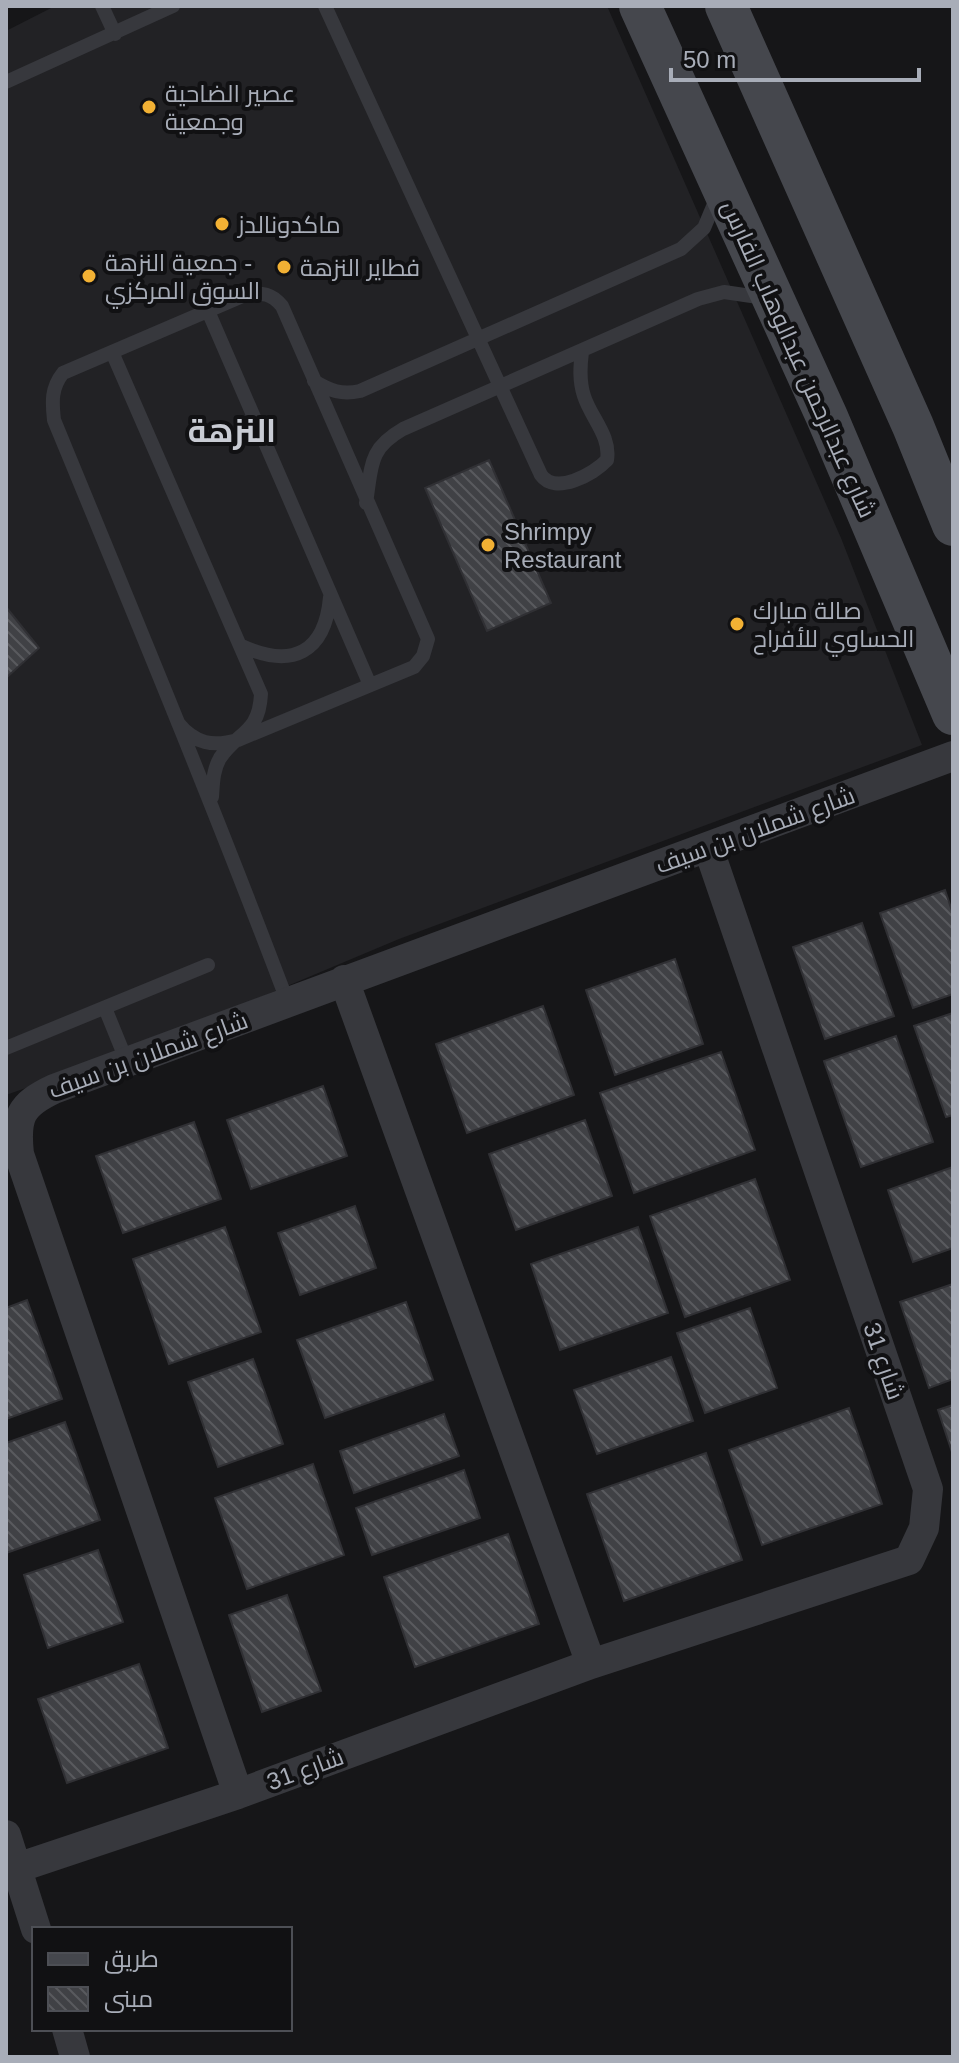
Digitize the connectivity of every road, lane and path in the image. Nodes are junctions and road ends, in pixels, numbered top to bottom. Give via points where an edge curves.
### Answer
1 (102, 6) edge
2 (173, 6) edge
3 (325, 6) edge
4 (640, 6) edge
5 (726, 6) edge
6 (115, 34) junction
7 (6, 82) edge
8 (720, 181) junction
9 (774, 301) junction
10 (208, 311) junction
11 (478, 340) junction
12 (112, 352) junction
13 (582, 352) junction
14 (314, 381) junction
15 (500, 386) junction
16 (366, 503) junction
17 (953, 525) edge
18 (330, 593) junction
19 (242, 646) junction
20 (370, 685) junction
21 (953, 714) edge
22 (178, 723) junction
23 (238, 740) junction
24 (953, 756) edge
25 (211, 801) junction
26 (708, 847) junction
27 (208, 965) dead end
28 (344, 980) junction
29 (288, 1003) junction
30 (105, 1008) junction
31 (6, 1048) edge
32 (127, 1062) junction
33 (591, 1664) junction
34 (238, 1794) junction
35 (6, 1835) edge
36 (17, 1868) junction
37 (35, 1927) edge
38 (68, 2031) edge
39 (75, 2057) edge

1 - 6 lane
2 - 6 lane
3 - 11 lane
4 - 8 street, شارع عبدالرحمن عبدالوهاب الفارس
5 - 17 street
6 - 7 lane
8 - 9 street, شارع عبدالرحمن عبدالوهاب الفارس
8 - 11 lane via 704,228 681,249
9 - 13 lane via 739,293 709,295
9 - 21 street, شارع عبدالرحمن عبدالوهاب الفارس
10 - 12 lane
10 - 14 lane via 247,294 273,296
10 - 18 lane
11 - 14 lane via 360,391 327,390
11 - 15 lane
12 - 19 lane
12 - 22 lane via 63,373 53,390 54,420
13 - 15 lane
13 - 15 lane via 584,398 605,439 607,460 565,483 546,483
14 - 16 lane
15 - 16 lane via 384,440 373,459
16 - 20 lane via 428,639 414,667
18 - 19 lane via 323,630 306,650 277,658
18 - 20 lane
19 - 23 lane via 261,694 252,726
20 - 23 lane
22 - 23 lane via 200,742
22 - 25 lane
23 - 25 lane via 219,759
24 - 26 street, شارع شملان بن سيف
25 - 29 lane
26 - 28 street, شارع شملان بن سيف
26 - 33 street, شارع 31 via 928,1489 924,1528 909,1560
27 - 30 lane
28 - 29 street, شارع شملان بن سيف
28 - 33 street
29 - 32 street, شارع شملان بن سيف
30 - 31 lane
30 - 32 lane
32 - 34 street, شارع شملان بن سيف via 36,1097 22,1111 16,1130 19,1154
33 - 34 street, شارع 31
34 - 36 street, شارع 31
35 - 36 street
36 - 37 street
38 - 39 street

